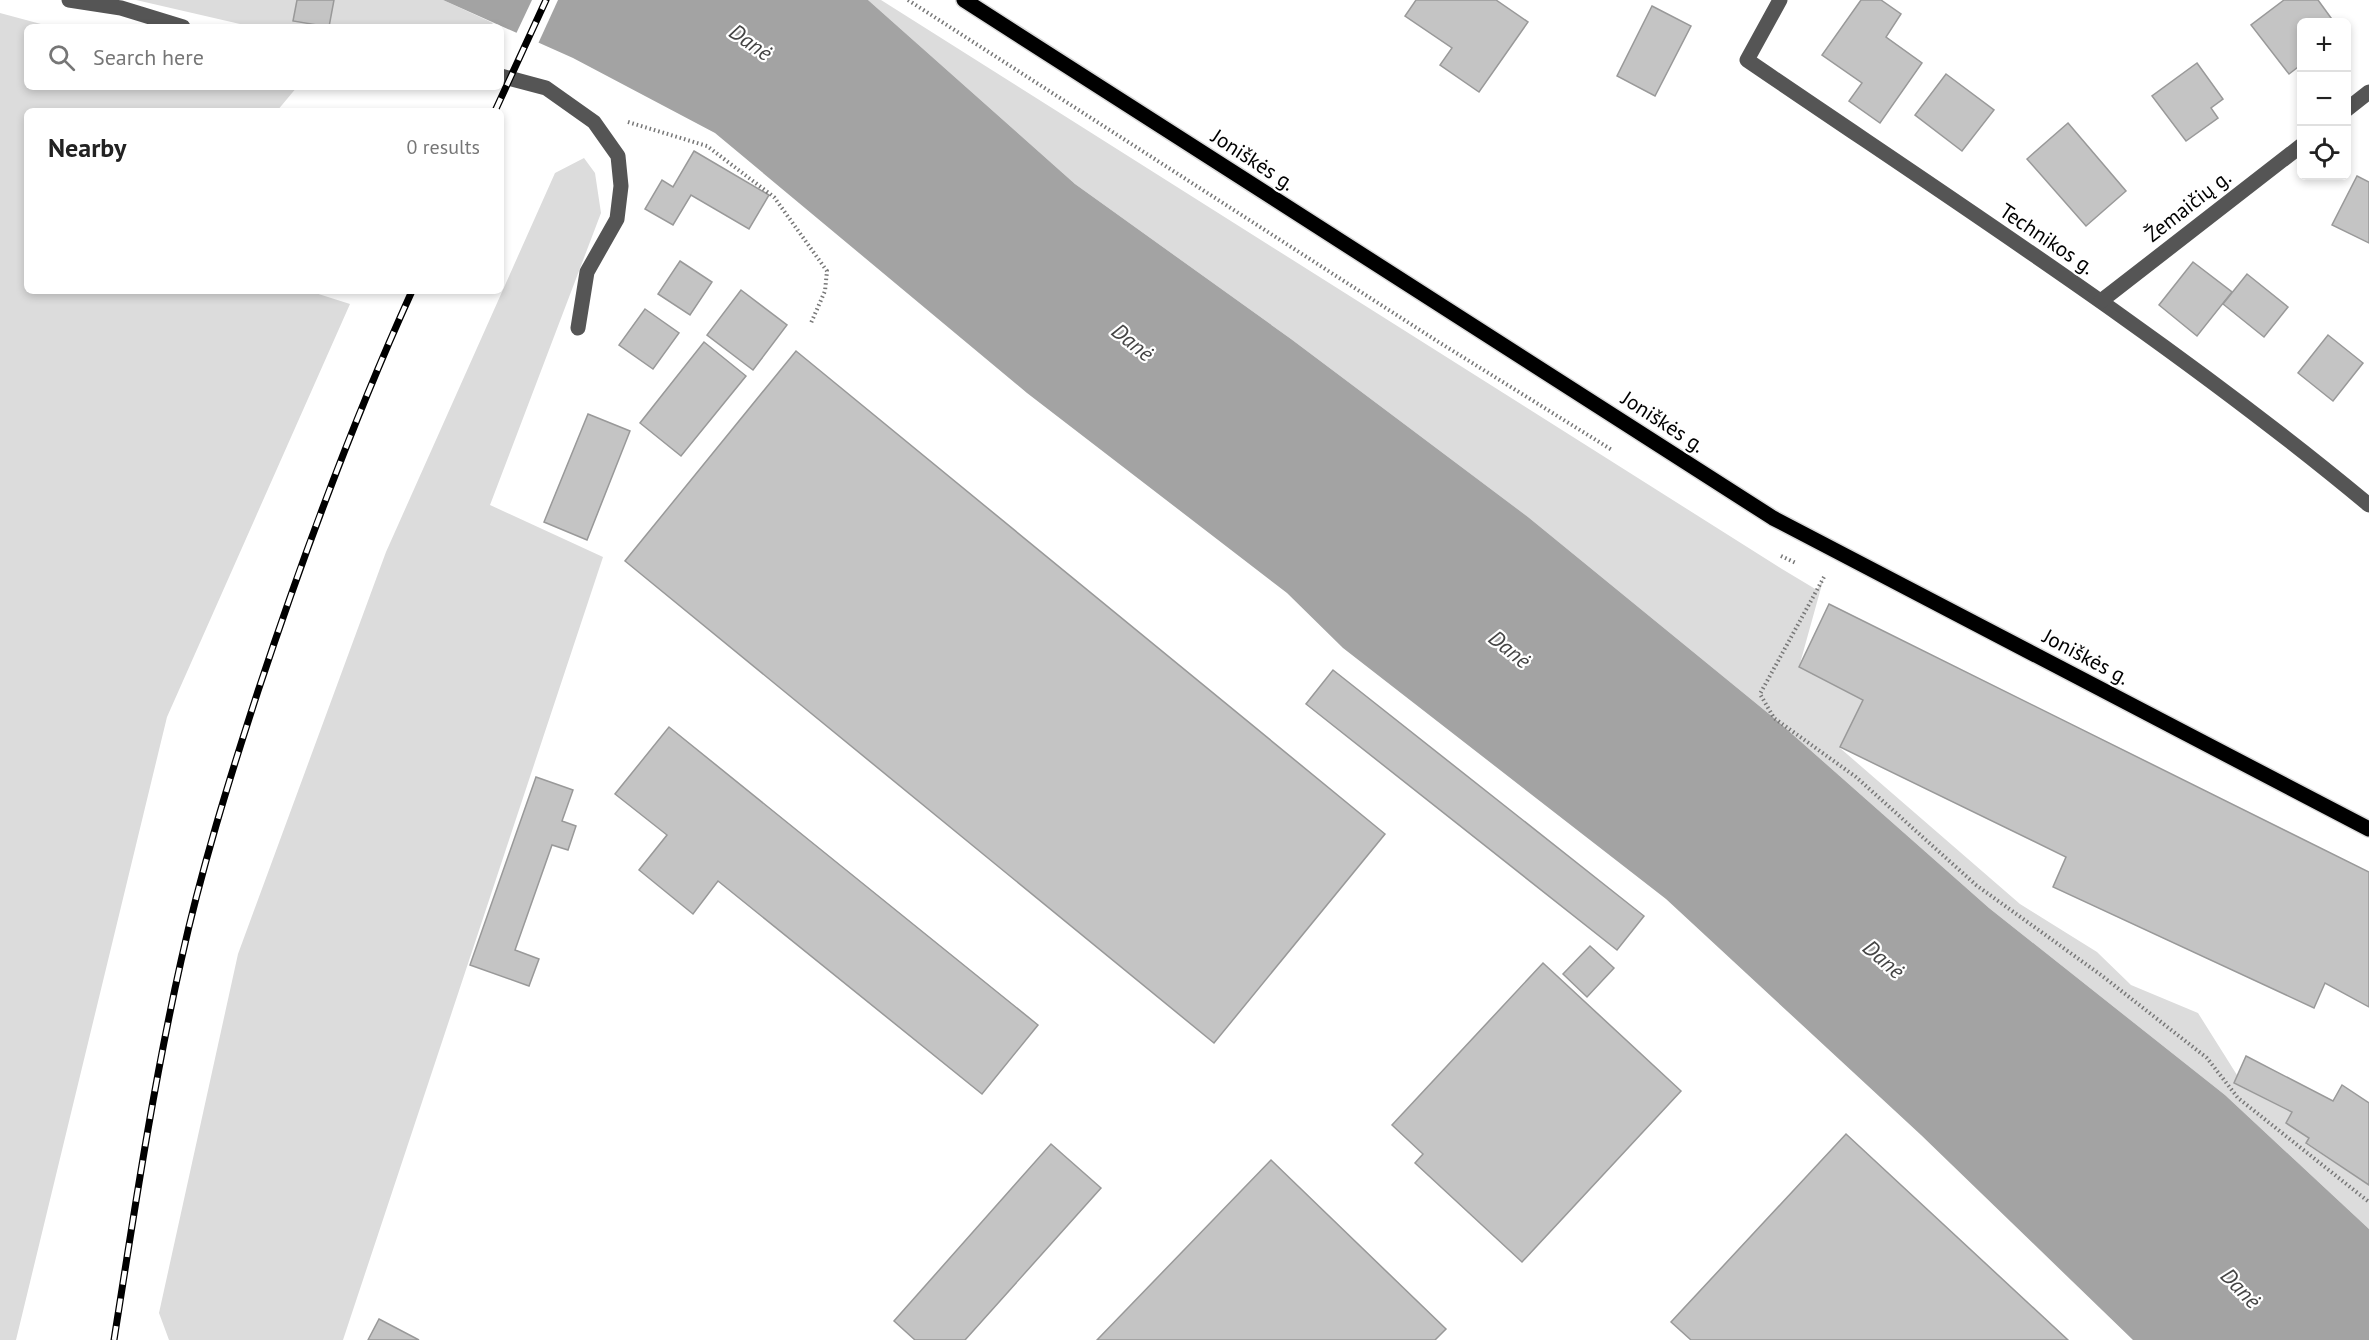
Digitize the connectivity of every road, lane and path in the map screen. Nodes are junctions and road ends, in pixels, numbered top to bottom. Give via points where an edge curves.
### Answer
1 (69, 0) edge
2 (908, 0) edge
3 (964, 0) edge
4 (1780, 0) edge
5 (173, 24) edge
6 (504, 77) edge
7 (2369, 92) edge
8 (2351, 106) edge
9 (622, 120) dead end
10 (2297, 148) edge
11 (2101, 301) junction
12 (811, 323) dead end
13 (578, 328) dead end
14 (1616, 453) dead end
15 (2369, 505) edge
16 (1776, 552) dead end
17 (1786, 558) dead end
18 (1824, 577) dead end
19 (2369, 829) edge
20 (2369, 1202) edge

1 - 5 street via 122,8
2 - 14 path
3 - 19 main road, Joniškės g. via 1773,518
4 - 11 street, Technikos g. via 1748,60
6 - 13 street via 546,88 594,122 618,156 621,186 617,219 587,272
7 - 8 street
9 - 12 path via 707,146 774,197 827,271 825,291
10 - 11 street, Žemaičių g.
11 - 15 street, Technikos g. via 2289,439
16 - 17 path
18 - 20 path via 1760,694 1774,718 1856,777 1976,885 2207,1058 2238,1098

